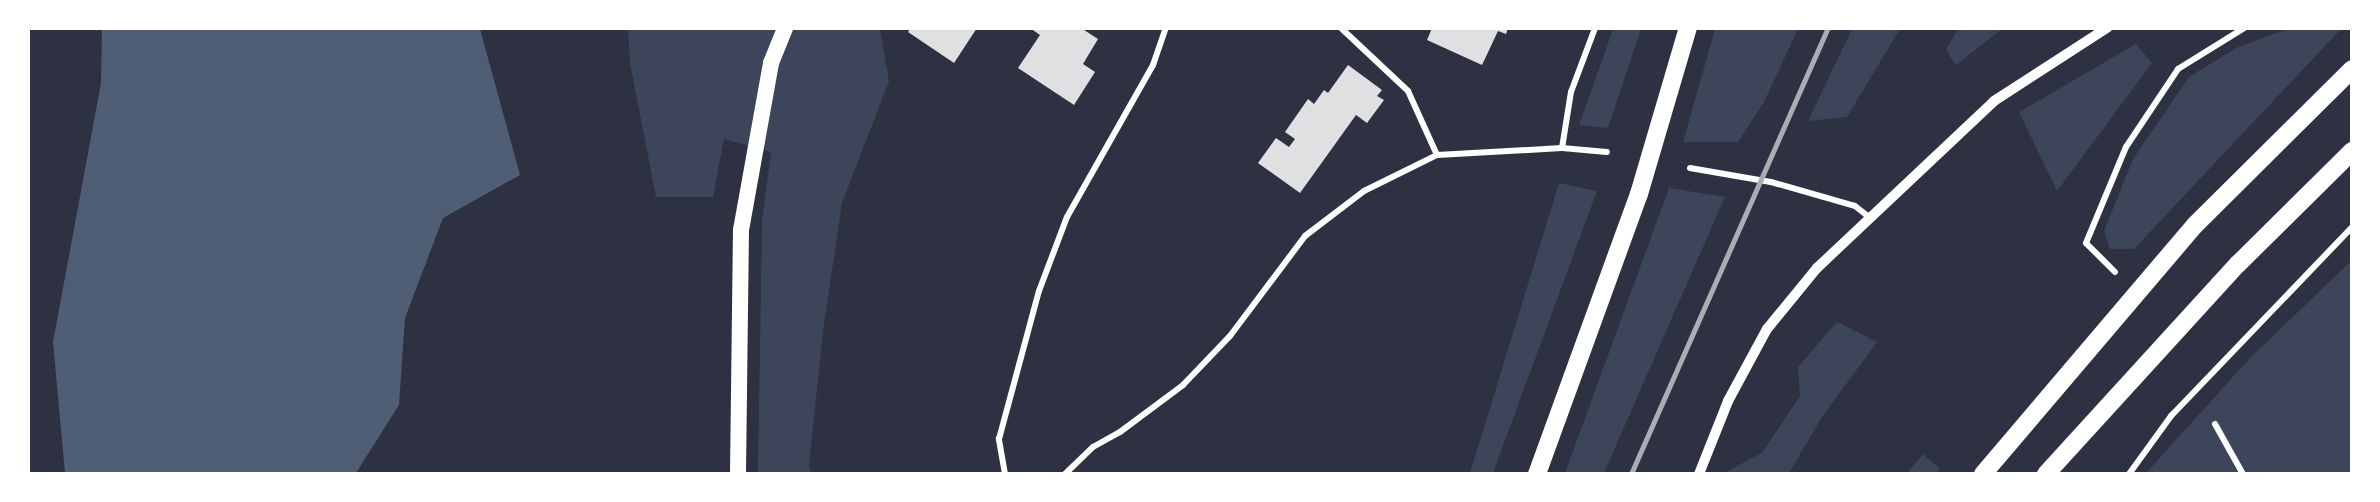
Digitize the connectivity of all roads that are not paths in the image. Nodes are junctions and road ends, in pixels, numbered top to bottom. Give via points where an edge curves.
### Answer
1 (785, 28) edge
2 (1166, 28) edge
3 (1341, 28) edge
4 (1595, 28) edge
5 (1688, 28) edge
6 (2107, 28) edge
7 (2244, 28) edge
8 (2352, 69) edge
9 (1562, 148) junction
10 (2352, 151) edge
11 (1607, 152) dead end
12 (1437, 155) junction
13 (1690, 168) dead end
14 (1869, 217) junction
15 (2352, 227) edge
16 (2115, 272) dead end
17 (2214, 424) dead end
18 (738, 474) edge
19 (1005, 474) edge
20 (1065, 474) edge
21 (1537, 474) edge
22 (1699, 474) edge
23 (1983, 474) edge
24 (2046, 474) edge
25 (2129, 474) edge
26 (2243, 474) edge

1 - 18 highway via 771,63 741,230
2 - 19 street via 1153,65 1067,217 1039,291 999,439
3 - 12 street via 1408,91
4 - 9 street via 1571,92
5 - 21 highway via 1639,194
6 - 14 street via 1994,100
7 - 16 street via 2178,69 2126,147 2085,243
8 - 23 highway via 2196,225
9 - 11 street
9 - 12 street
10 - 24 highway via 2238,264
12 - 20 street via 1364,191 1305,236 1230,336 1183,385 1093,447
13 - 14 street via 1771,182 1855,206
14 - 22 street via 1817,268 1767,329 1728,401
15 - 25 street via 2171,416
17 - 26 street

